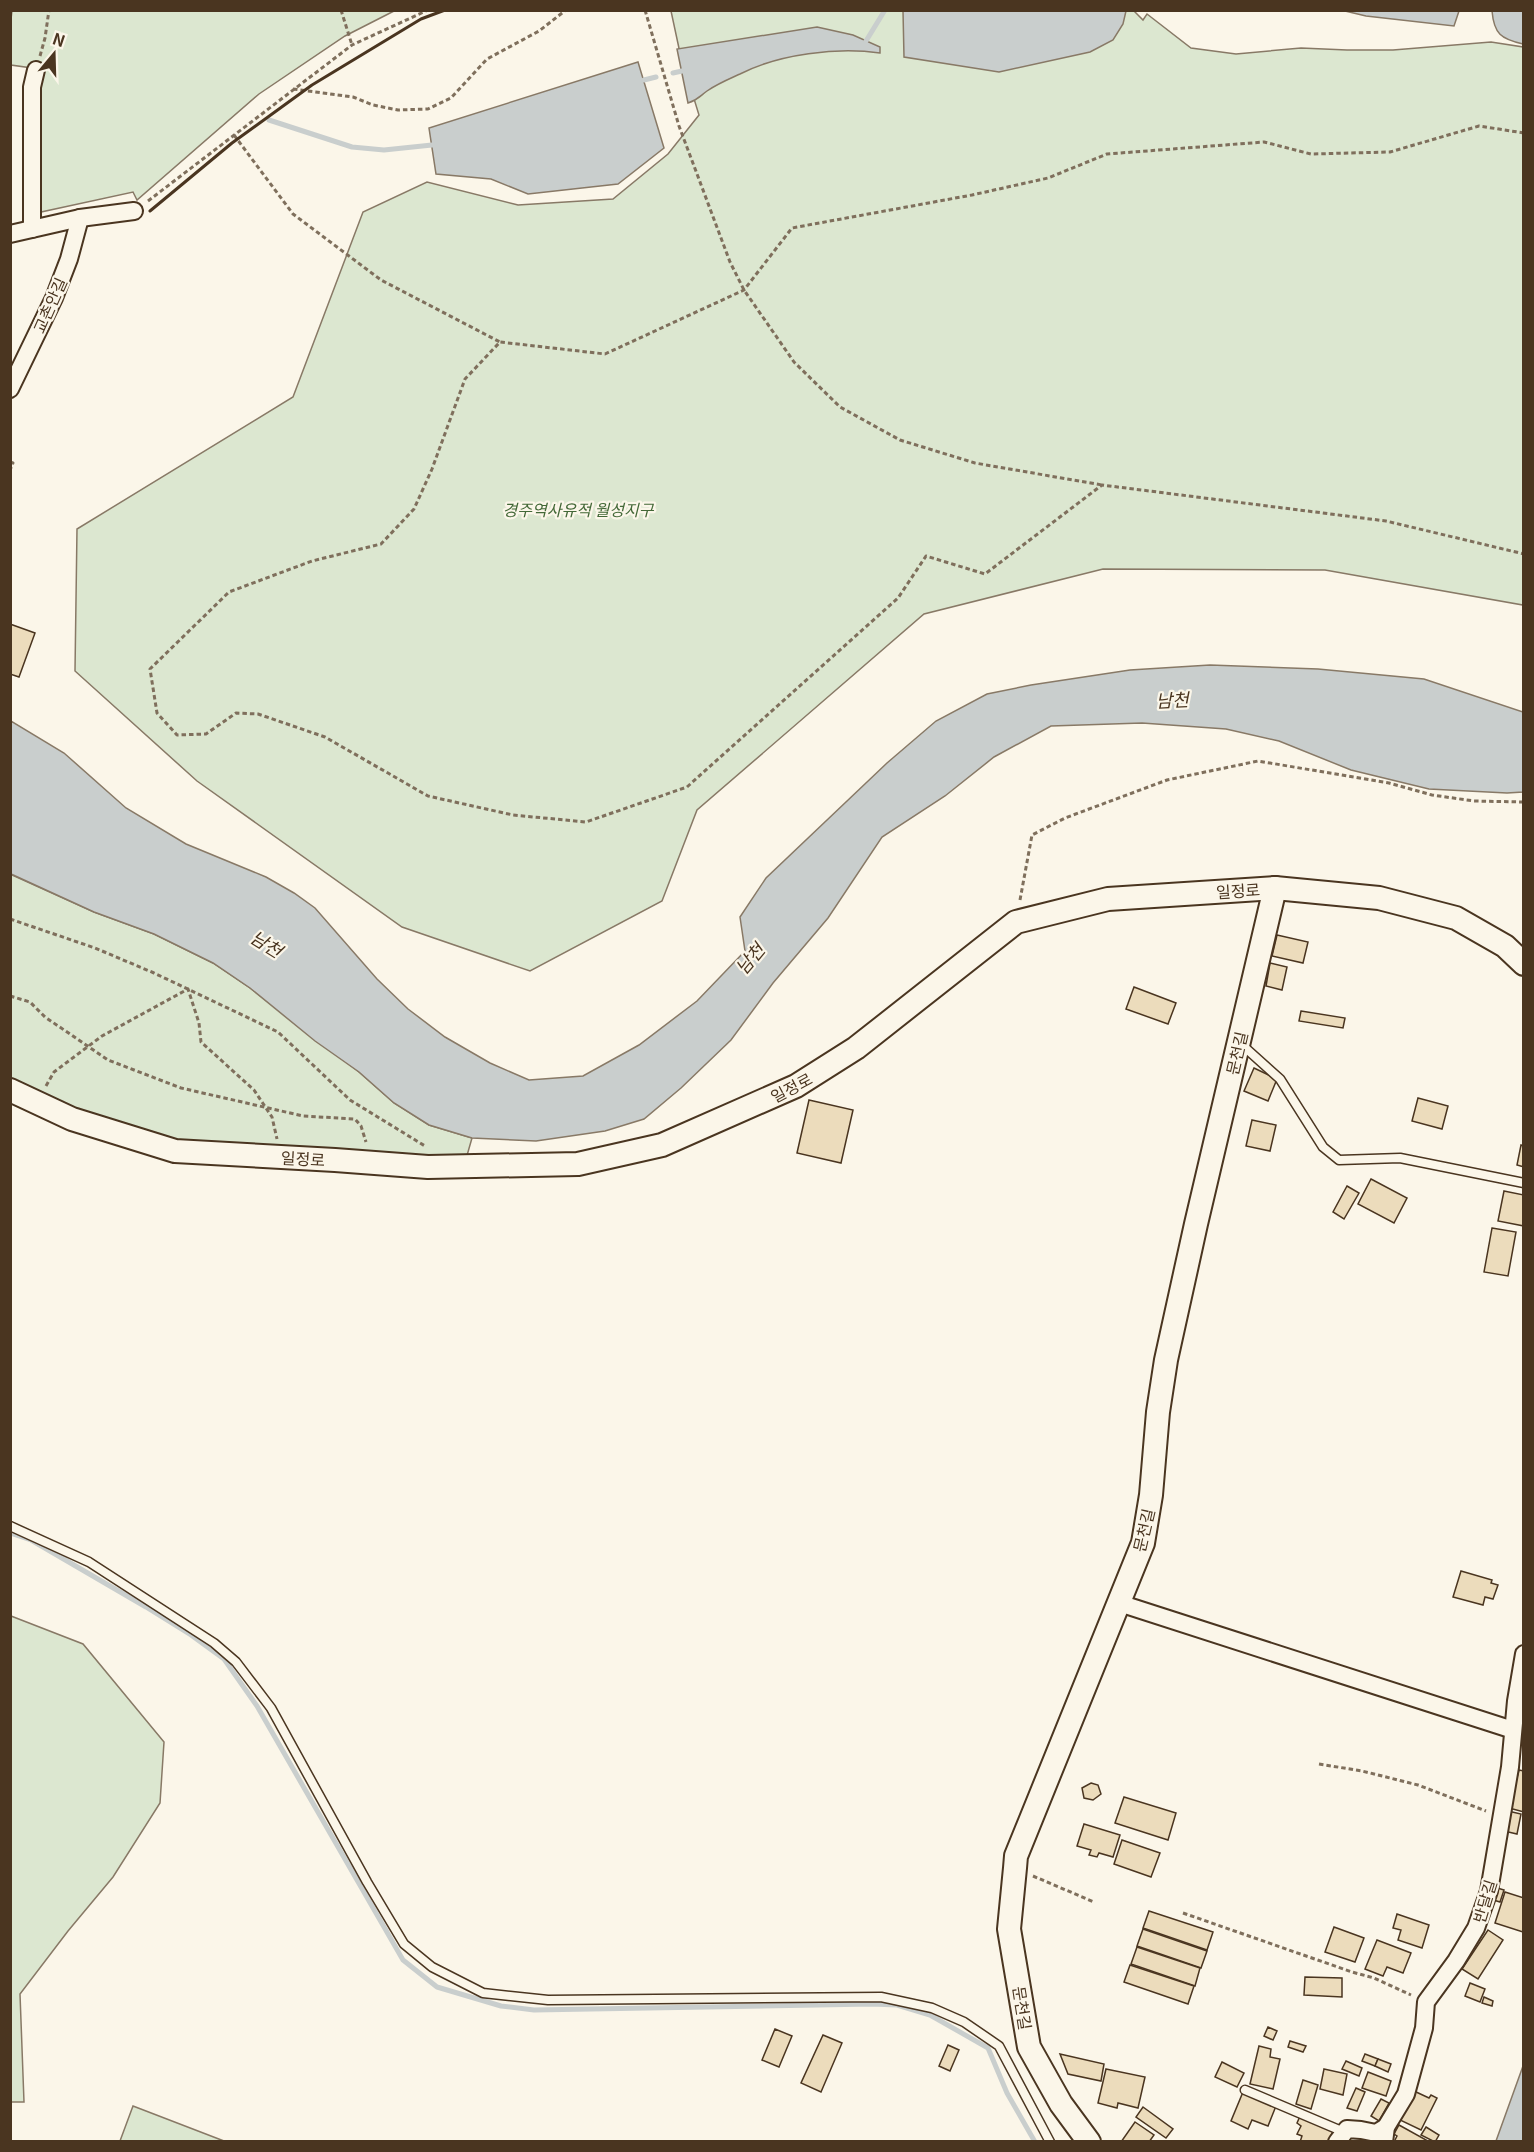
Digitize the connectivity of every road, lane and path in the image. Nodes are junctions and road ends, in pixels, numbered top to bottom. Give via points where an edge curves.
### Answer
1 (49, 10) edge
2 (341, 10) edge
3 (428, 10) edge
4 (566, 10) edge
5 (645, 10) edge
6 (352, 45) junction
7 (36, 70) joint
8 (294, 89) junction
9 (1524, 133) edge
10 (234, 135) junction
11 (134, 211) joint
12 (80, 218) junction
13 (32, 229) junction
14 (10, 234) edge
15 (744, 290) junction
16 (500, 342) junction
17 (10, 389) edge
18 (10, 462) edge
19 (10, 470) edge
20 (1102, 485) junction
21 (1524, 554) edge
22 (1524, 802) edge
23 (1275, 888) junction
24 (10, 919) edge
25 (1016, 922) junction
26 (1524, 964) edge
27 (188, 988) junction
28 (10, 996) edge
29 (1238, 1042) junction
30 (88, 1047) junction
31 (10, 1090) edge
32 (44, 1091) dead end
33 (266, 1108) junction
34 (269, 1142) dead end
35 (366, 1143) dead end
36 (412, 1144) dead end
37 (423, 1145) junction
38 (434, 1150) dead end
39 (1524, 1183) edge
40 (10, 1526) edge
41 (1119, 1603) junction
42 (1524, 1654) edge
43 (1513, 1730) junction
44 (1320, 1764) dead end
45 (1502, 1817) junction
46 (1015, 1868) junction
47 (1094, 1902) dead end
48 (1183, 1913) dead end
49 (1426, 2002) junction
50 (1245, 2090) dead end
51 (1385, 2134) edge
52 (1340, 2137) edge
53 (1050, 2142) edge
54 (1089, 2142) edge

1 - 7 path
2 - 6 path
3 - 6 path
4 - 8 path via 539,31 487,59 451,98 428,109 398,110 353,97
5 - 15 path via 679,126
6 - 8 path
7 - 13 street via 32,87
8 - 10 path
9 - 15 path via 1479,126 1390,152 1311,154 1264,142 1107,154 1048,178 792,228
10 - 11 path
10 - 16 path via 293,214 381,280
11 - 12 street
12 - 13 street
12 - 17 street, 교촌안길 via 54,298
13 - 14 street
15 - 16 path via 605,354
15 - 20 path via 795,362 850,413 900,440 975,463
16 - 20 path via 465,379 414,509 381,544 312,561 229,592 150,669 157,713 177,735 206,734 236,713 258,714 325,737 428,796 513,815 586,822 687,787 898,598 926,556 985,574
18 - 19 path
20 - 21 path via 1386,521
22 - 25 path via 1432,795 1389,783 1258,761 1167,780 1065,818 1032,836
23 - 25 street, 일정로 via 1108,899
23 - 26 street, 일정로 via 1379,898 1456,918 1505,946
23 - 29 street, 문천길
24 - 27 path via 95,948
25 - 31 street, 일정로 via 856,1048 796,1086 663,1145 578,1164 428,1167 175,1152 72,1119
27 - 30 path
27 - 33 path via 201,1042 254,1090
27 - 37 path via 278,1032 350,1100
28 - 30 path via 30,1002
29 - 39 lane via 1280,1079 1323,1147 1339,1160 1400,1158
29 - 41 street, 문천길 via 1166,1360 1143,1543
30 - 32 path via 54,1072
30 - 33 path via 108,1060 181,1088
33 - 34 path via 278,1143
33 - 35 path via 303,1116 355,1119
36 - 37 path
37 - 38 path
40 - 53 lane via 89,1562 214,1643 236,1662 272,1708 404,1944 432,1967 483,1993 548,2000 881,1997 932,2008 964,2022 999,2046
41 - 43 street
41 - 46 street, 문천길 via 1016,1856
42 - 43 street, 반달길
43 - 45 street, 반달길
44 - 45 path via 1418,1785
45 - 49 street, 반달길 via 1489,1891 1476,1928
46 - 47 path
46 - 54 street, 문천길 via 1010,1929 1029,2047 1061,2104
48 - 49 path via 1374,1978
49 - 51 street via 1424,2028 1406,2094
50 - 52 lane
51 - 52 street via 1347,2130

